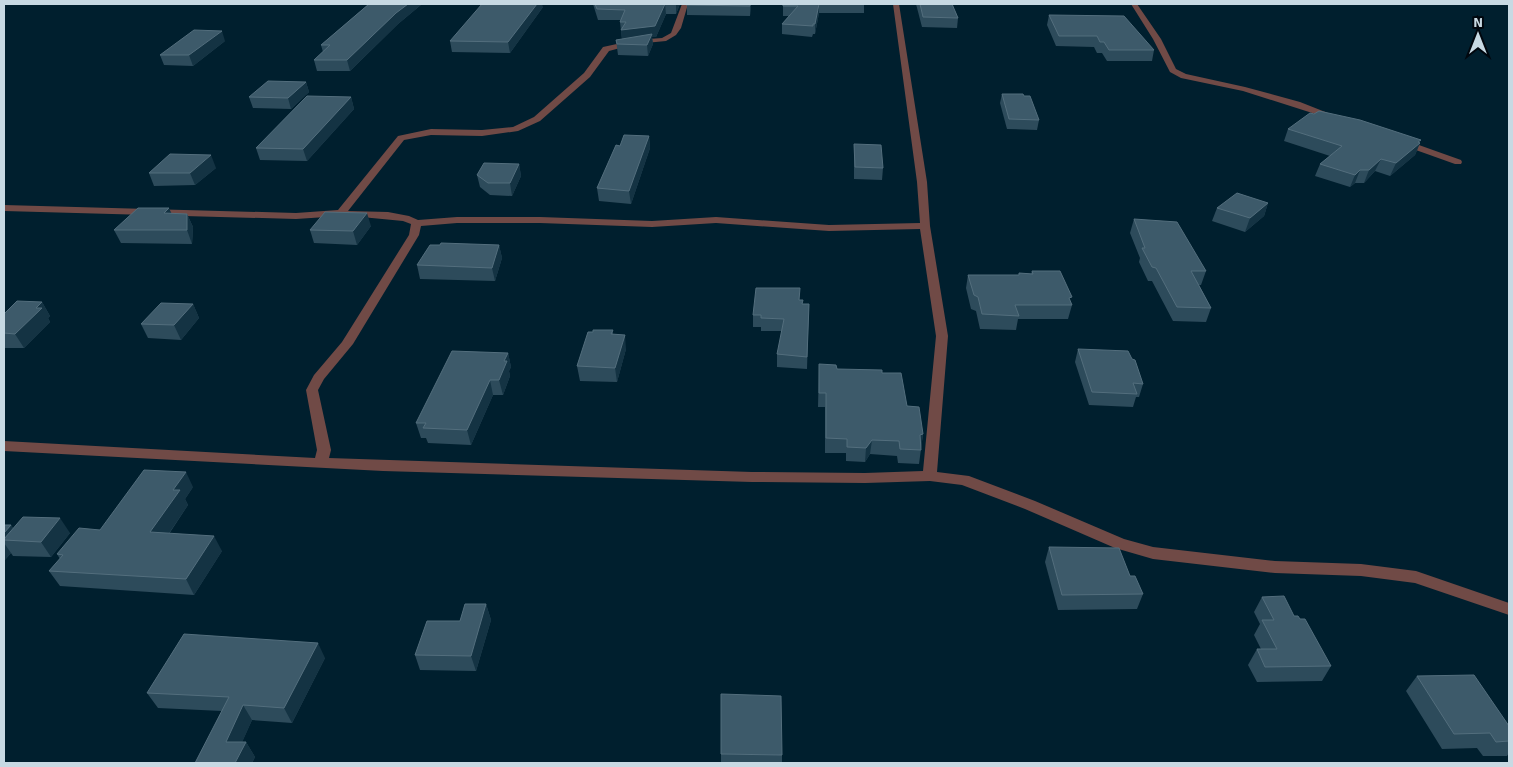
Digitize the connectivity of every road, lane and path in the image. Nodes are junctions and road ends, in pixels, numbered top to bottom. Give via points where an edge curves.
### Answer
1 (685, 4) edge
2 (896, 4) edge
3 (1134, 4) edge
4 (1342, 120) edge
5 (1395, 139) edge
6 (1458, 162) dead end
7 (4, 208) edge
8 (341, 213) junction
9 (416, 223) junction
10 (925, 226) junction
11 (4, 446) edge
12 (321, 462) junction
13 (930, 476) junction
14 (1509, 608) edge

1 - 8 street via 674,34 664,40 606,49 587,75 537,119 515,130 431,132 401,138
2 - 10 street via 922,182
3 - 4 street via 1157,38 1173,70 1184,76 1245,89
5 - 6 street
7 - 8 street via 296,216
8 - 9 street via 388,215
9 - 10 street via 549,220 652,224 716,220 829,228
9 - 12 street via 414,235 403,255 347,344 312,390 324,450
10 - 13 street via 942,336
11 - 12 street
12 - 13 street via 752,477
13 - 14 street via 964,480 1120,544 1153,553 1275,567 1361,570 1416,577

